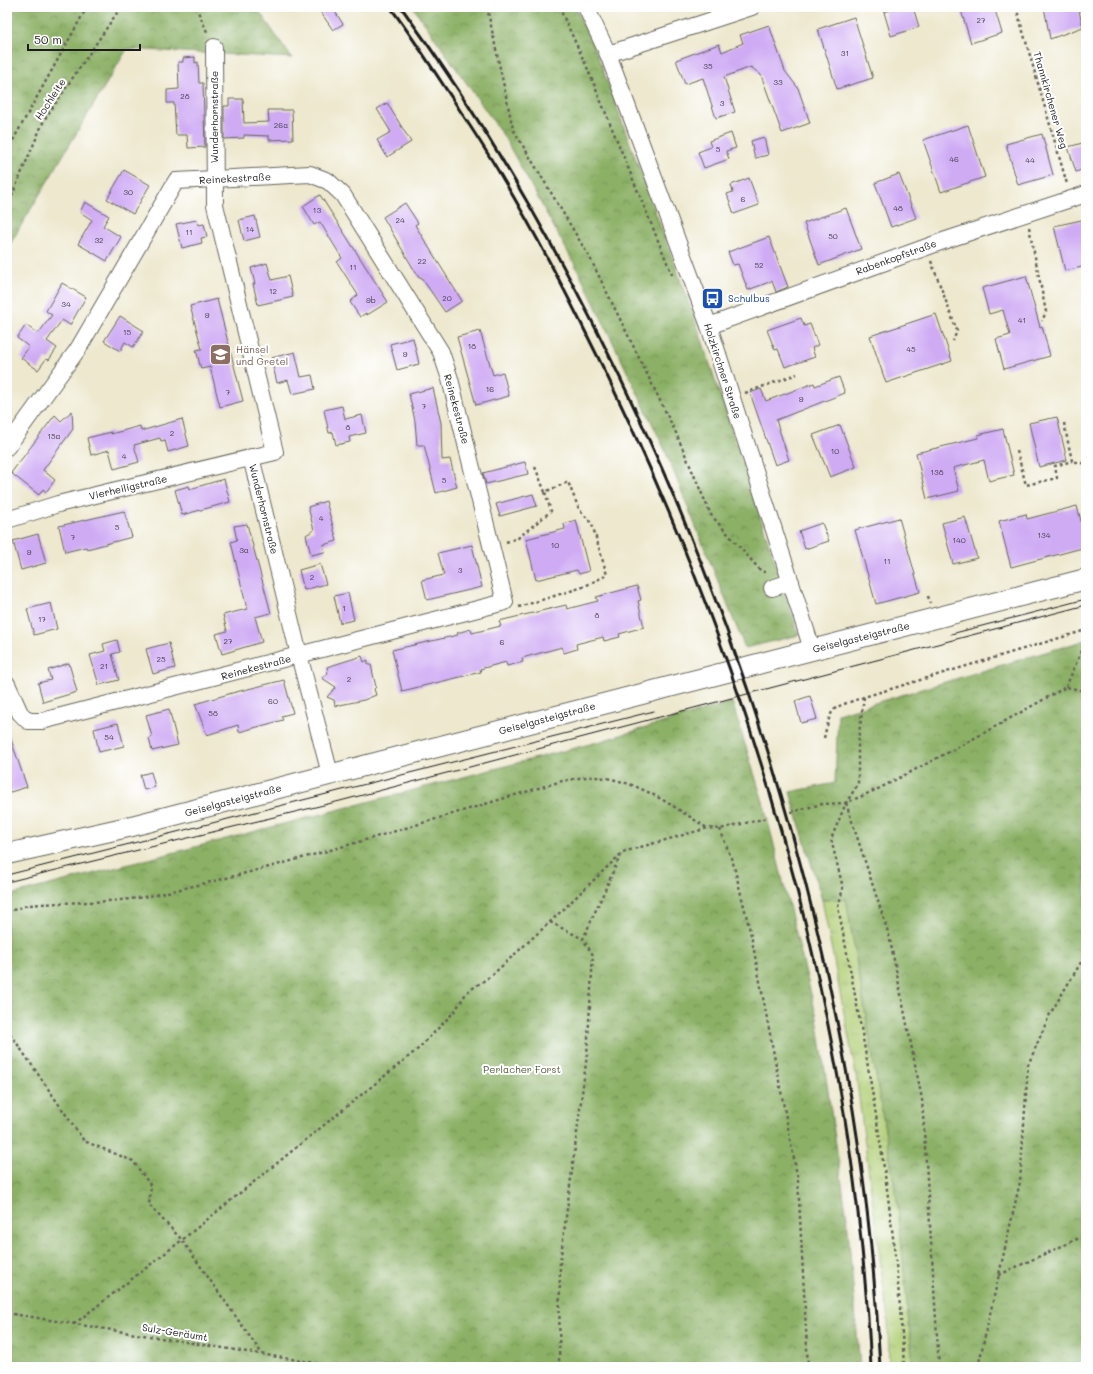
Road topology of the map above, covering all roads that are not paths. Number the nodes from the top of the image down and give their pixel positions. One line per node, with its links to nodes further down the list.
1 (586, 7): 4 (street, Holzkirchner Straße)
2 (752, 7): 4 (street)
3 (214, 47): 5 (street, Wunderhornstraße)
4 (608, 54): 7 (street, Holzkirchner Straße)
5 (214, 179): 8 (street, Reinekestraße); 9 (street, Wunderhornstraße); 13 (street, Reinekestraße)
6 (1079, 196): 7 (street, Rabenkopfstraße)
7 (709, 326): 12 (street, Holzkirchner Straße)
8 (7, 447)
9 (251, 457): 10 (street, Vierheiligstraße); 13 (street, Wunderhornstraße)
10 (7, 520)
11 (1086, 579): 12 (main road, Geiselgasteigstraße)
12 (812, 650): 15 (main road, Geiselgasteigstraße)
13 (299, 655): 14 (street, Reinekestraße); 15 (street, Wunderhornstraße)
14 (7, 684)
15 (330, 774): 16 (main road, Geiselgasteigstraße)
16 (7, 854)

